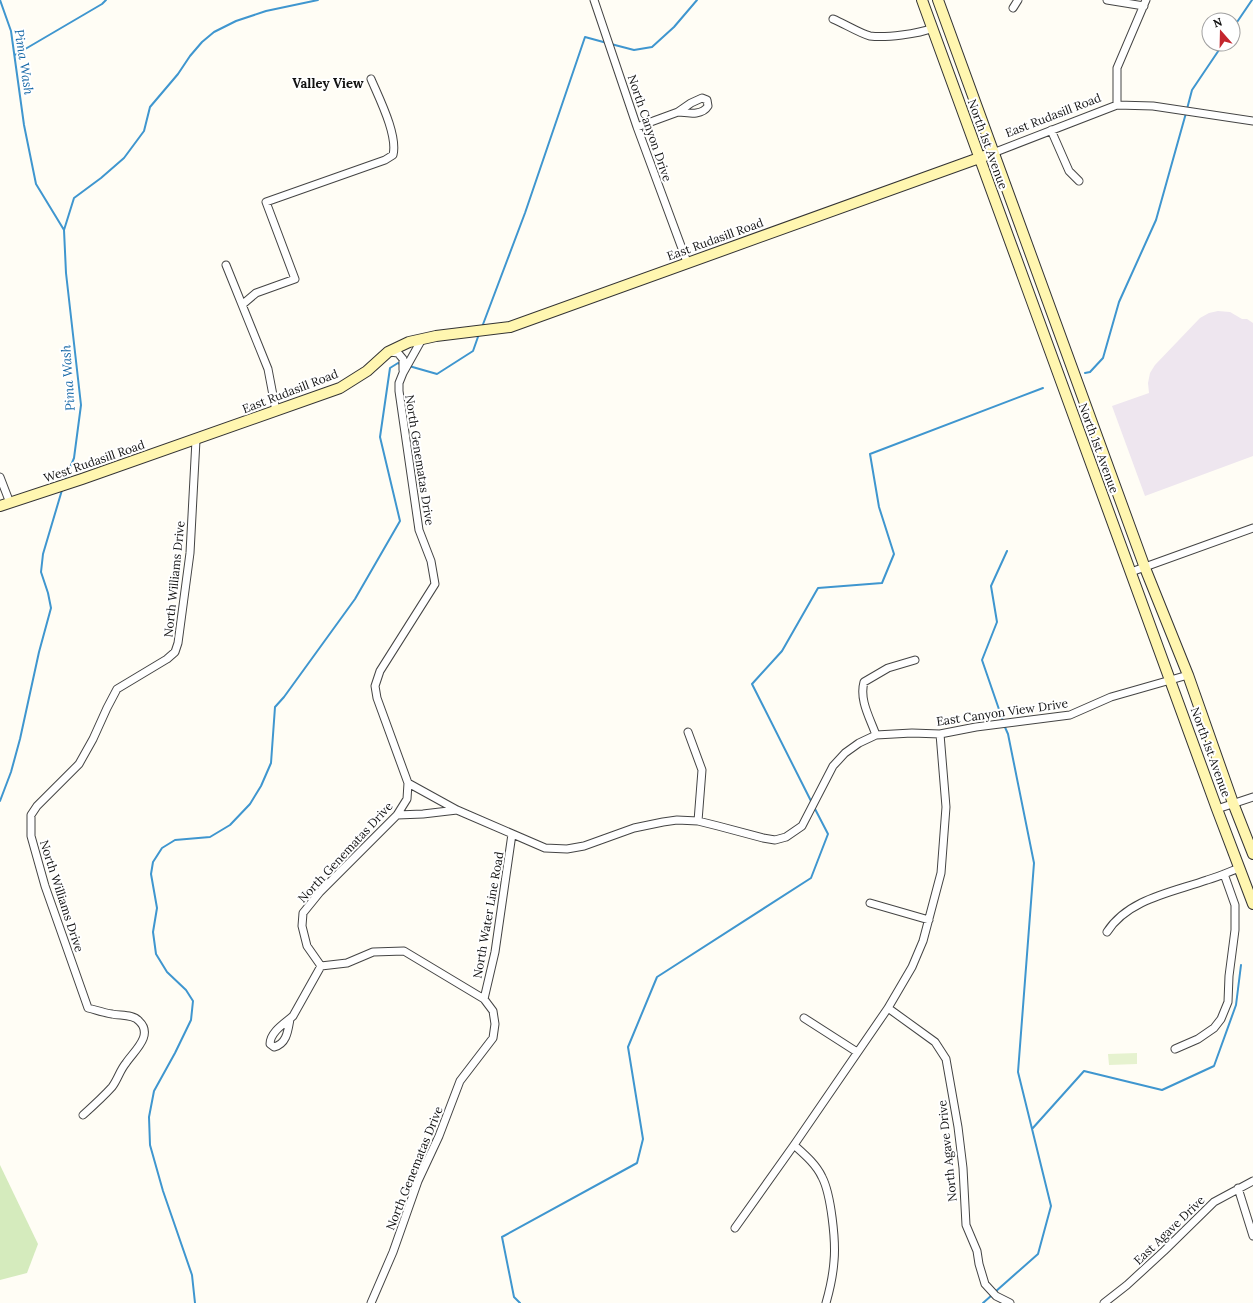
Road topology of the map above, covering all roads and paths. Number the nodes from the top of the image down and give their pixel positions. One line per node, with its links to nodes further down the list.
1 (594, 0): 14 (street, North Canyon Drive)
2 (922, 0): 9 (main road, North 1st Avenue)
3 (938, 0): 16 (main road, North 1st Avenue)
4 (1018, 0): 7 (street)
5 (1107, 0): 6 (street)
6 (1145, 3): 11 (street)
7 (1013, 8)
8 (833, 19): 9 (street)
9 (933, 28): 17 (main road, North 1st Avenue)
10 (371, 79): 21 (street)
11 (1117, 104): 13 (street, East Rudasill Road); 15 (street, East Rudasill Road)
12 (678, 112): 14 (street)
13 (1253, 121)
14 (637, 127): 19 (street, North Canyon Drive)
15 (1050, 130): 16 (street, East Rudasill Road); 18 (street)
16 (993, 153): 17 (main road, East Rudasill Road); 30 (main road, North 1st Avenue)
17 (979, 157): 19 (main road, East Rudasill Road); 31 (main road, North 1st Avenue)
18 (1079, 181)
19 (687, 262): 22 (main road, East Rudasill Road)
20 (226, 265): 21 (street)
21 (243, 304): 25 (street)
22 (422, 339): 23 (main road, East Rudasill Road); 24 (street, North Genematas Drive)
23 (389, 352): 24 (street); 25 (main road, East Rudasill Road)
24 (402, 375): 38 (street, North Genematas Drive)
25 (276, 411): 26 (main road, East Rudasill Road)
26 (196, 440): 28 (main road, West Rudasill Road); 60 (street, North Williams Drive)
27 (0, 477): 28 (street)
28 (5, 505)
29 (1253, 528): 30 (street)
30 (1145, 568): 31 (street); 33 (main road, North 1st Avenue)
31 (1130, 572): 34 (main road, North 1st Avenue)
32 (915, 660): 37 (street)
33 (1188, 675): 34 (street, East Canyon View Drive); 40 (main road, North 1st Avenue)
34 (1170, 681): 36 (street, East Canyon View Drive); 41 (main road, North 1st Avenue)
35 (688, 732): 44 (street)
36 (940, 734): 37 (street, East Canyon View Drive); 51 (street)
37 (876, 735): 44 (street, East Canyon View Drive)
38 (408, 783): 42 (street, East Canyon View Drive); 43 (street, North Genematas Drive)
39 (1253, 797): 40 (street)
40 (1233, 803): 41 (street); 46 (main road, North 1st Avenue)
41 (1217, 809): 47 (main road, North 1st Avenue)
42 (457, 810): 43 (street); 45 (street, East Canyon View Drive)
43 (396, 815): 53 (street, North Genematas Drive)
44 (698, 821): 45 (street, East Canyon View Drive)
45 (512, 834): 54 (street, North Water Line Road)
46 (1253, 854)
47 (1239, 868): 48 (street); 50 (main road, North 1st Avenue)
48 (1224, 874): 52 (street); 58 (street)
49 (870, 903): 51 (street)
50 (1253, 904)
51 (929, 920): 55 (street)
52 (1107, 932)
53 (321, 966): 54 (street, North Genematas Drive); 57 (street)
54 (484, 999): 66 (street, North Genematas Drive)
55 (888, 1008): 59 (street); 68 (street, North Agave Drive)
56 (804, 1018): 59 (street)
57 (290, 1019)
58 (1175, 1049)
59 (857, 1052): 61 (street)
60 (83, 1115)
61 (794, 1145): 64 (street); 67 (street)
62 (1253, 1181): 63 (street, East Agave Drive)
63 (1238, 1188): 65 (street); 69 (street, East Agave Drive)
64 (735, 1228)
65 (1253, 1236)
66 (371, 1303)
67 (826, 1303)
68 (1010, 1303)
69 (1104, 1303)

